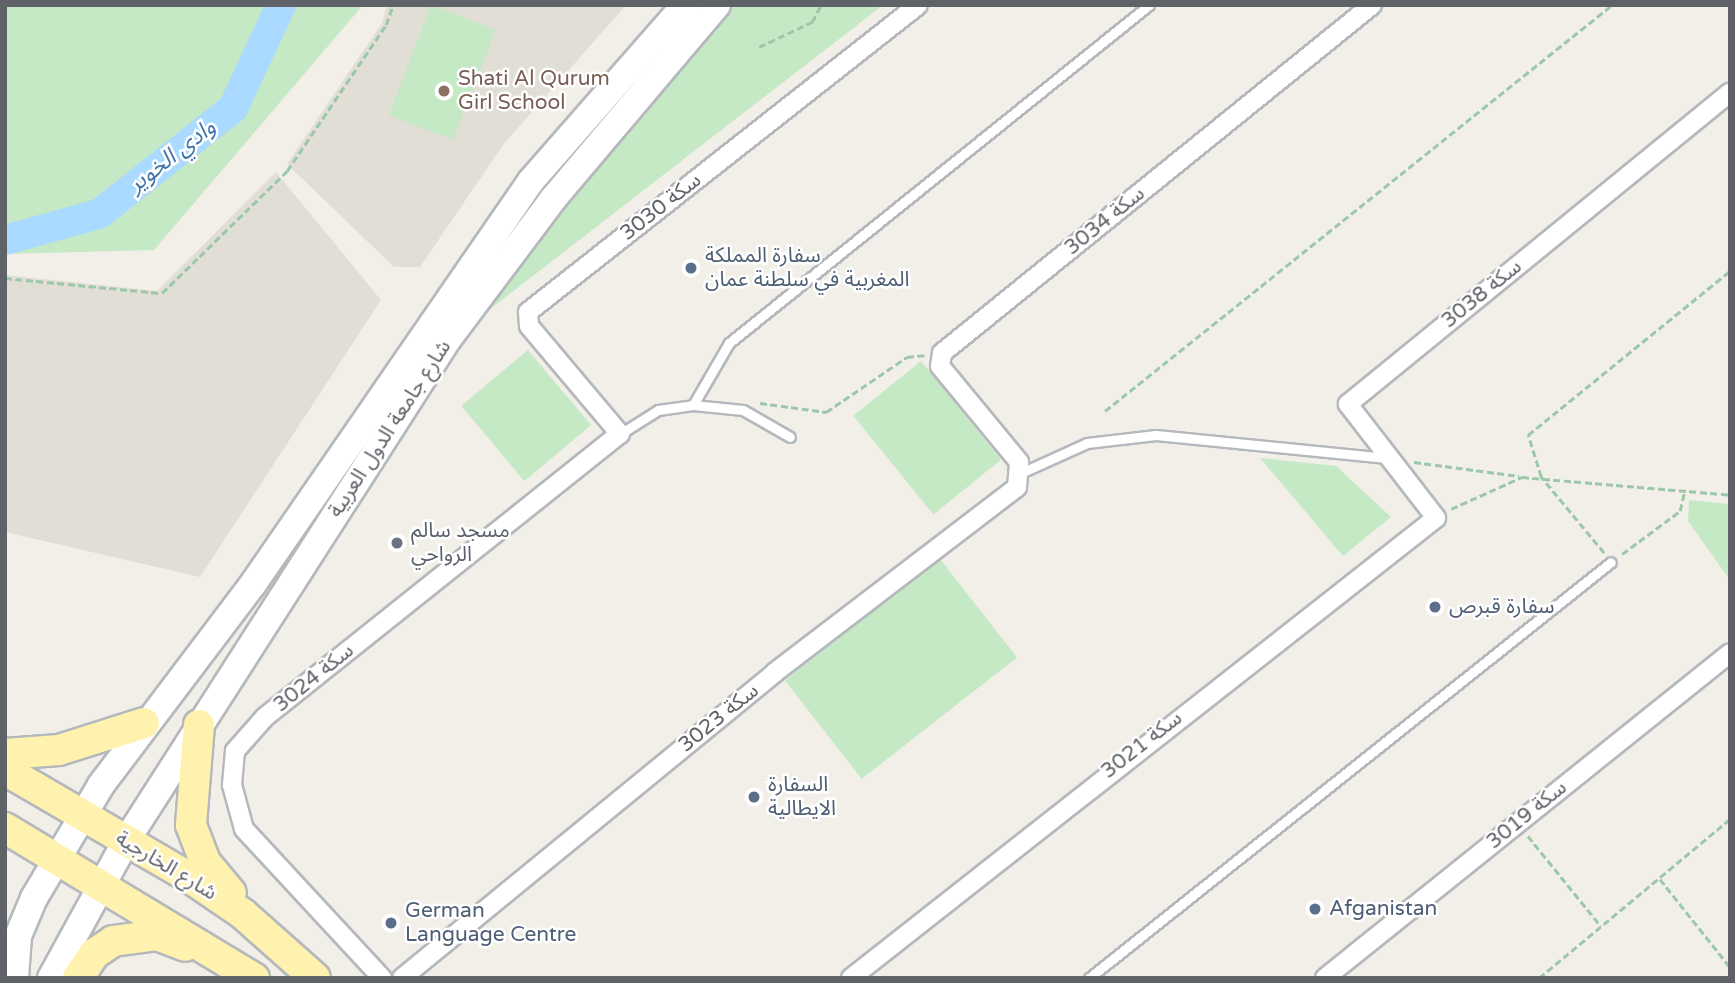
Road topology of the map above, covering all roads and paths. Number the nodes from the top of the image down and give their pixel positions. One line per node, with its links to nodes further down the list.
1 (393, 5): 12 (path)
2 (685, 5): 28 (main road, شارع جامعة الدول العربية)
3 (717, 5): 29 (main road, شارع جامعة الدول العربية)
4 (821, 5): 9 (path)
5 (918, 5): 17 (street, سكة 3030)
6 (1149, 5): 15 (lane)
7 (1372, 5): 13 (street, سكة 3034)
8 (1612, 5): 16 (path)
9 (759, 47)
10 (1730, 93): 19 (street, سكة 3038)
11 (1730, 271): 22 (path)
12 (5, 278)
13 (942, 353): 14 (path); 20 (street)
14 (748, 402)
15 (693, 405): 17 (lane); 18 (lane)
16 (1105, 411)
17 (620, 434): 48 (street, سكة 3024)
18 (790, 437)
19 (1387, 458): 20 (lane); 21 (path); 25 (street, سكة 3038)
20 (1019, 465): 49 (street, سكة 3023)
21 (1522, 477): 22 (path); 25 (path)
22 (1541, 477): 23 (path); 26 (path)
23 (1685, 490): 24 (path); 26 (path)
24 (1730, 495)
25 (1436, 517): 50 (street, سكة 3021)
26 (1611, 562): 51 (lane)
27 (1730, 653): 34 (street, سكة 3019)
28 (145, 723): 30 (main road); 32 (main road, شارع جامعة الدول العربية)
29 (199, 725): 36 (main road, شارع جامعة الدول العربية); 40 (main road)
30 (5, 754)
31 (5, 770): 32 (main road, شارع الخارجية)
32 (81, 815): 36 (main road, شارع الخارجية); 37 (main road, شارع جامعة الدول العربية)
33 (1730, 819): 38 (path)
34 (1518, 823): 41 (path); 52 (street, سكة 3019)
35 (5, 828): 37 (main road)
36 (126, 841): 39 (main road, شارع جامعة الدول العربية); 40 (main road, شارع الخارجية)
37 (56, 854): 39 (main road); 44 (main road, شارع جامعة الدول العربية)
38 (1660, 877): 41 (path); 42 (path)
39 (101, 881): 43 (main road); 45 (main road, شارع جامعة الدول العربية)
40 (243, 914): 47 (main road, شارع الخارجية)
41 (1601, 926): 53 (path)
42 (1730, 967)
43 (249, 974): 46 (main road)
44 (15, 978)
45 (51, 978)
46 (78, 978)
47 (315, 978)
48 (382, 978)
49 (402, 978)
50 (851, 978)
51 (1089, 978)
52 (1325, 978)
53 (1539, 978)

